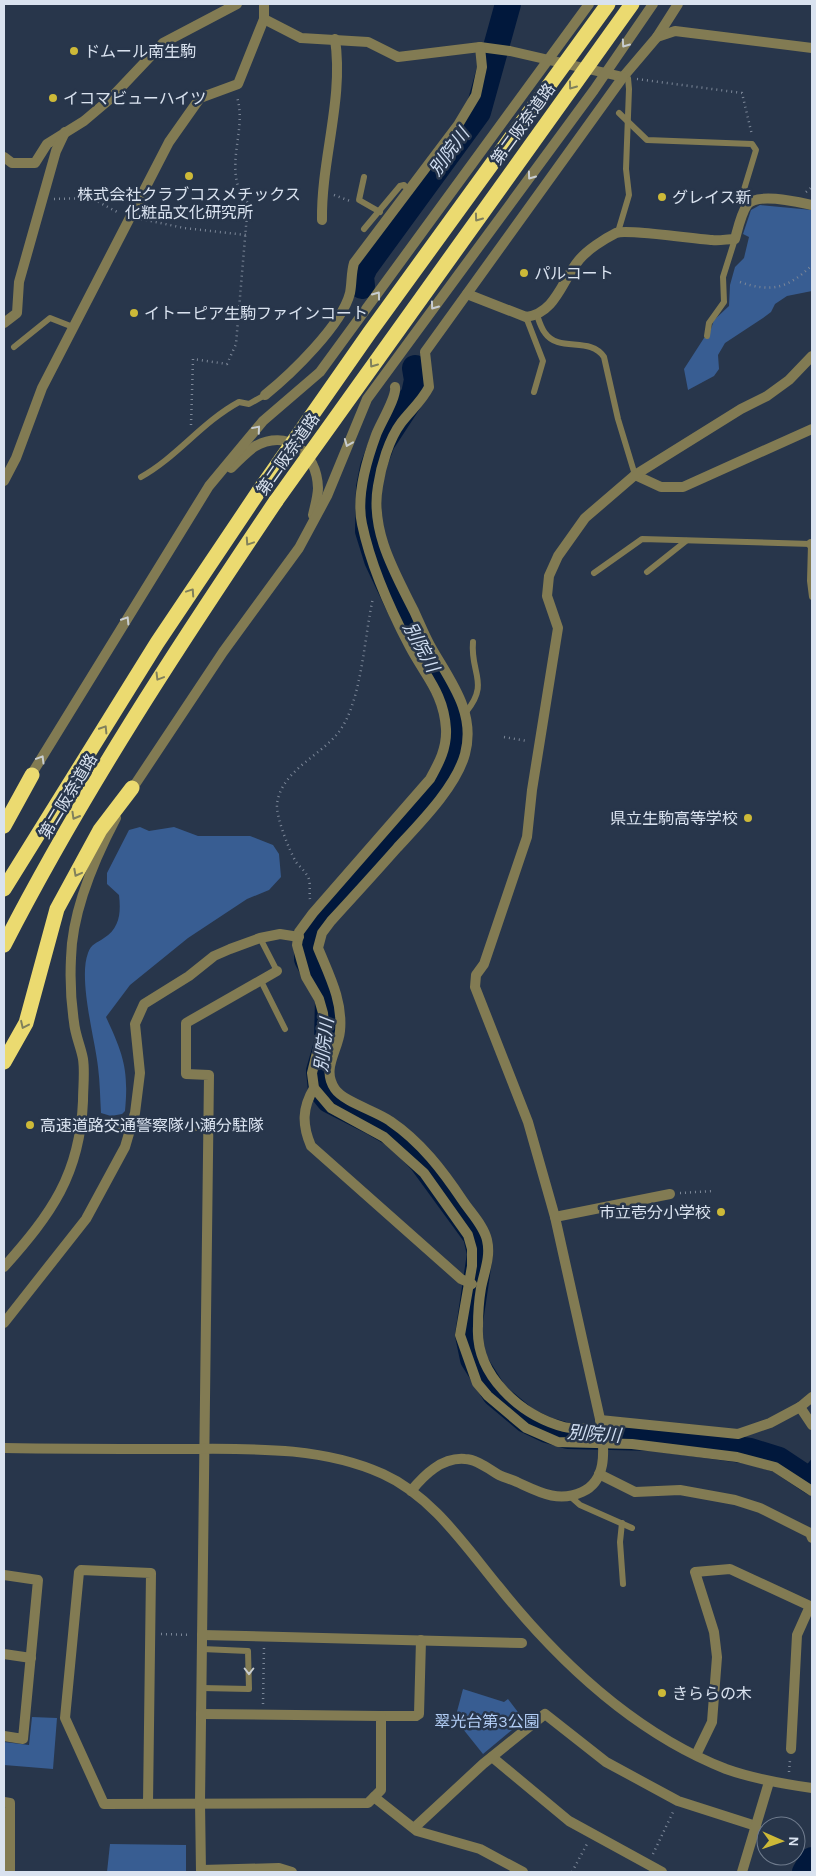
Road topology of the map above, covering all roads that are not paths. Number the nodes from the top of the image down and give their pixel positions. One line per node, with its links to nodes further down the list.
1 (237, 4): 18 (street)
2 (264, 4): 8 (street)
3 (589, 4): 13 (street)
4 (608, 4): 56 (highway, 第二阪奈道路, one-way to 4, bridge)
5 (632, 4): 59 (highway, 第二阪奈道路, one-way to 59, bridge)
6 (653, 4): 14 (street, one-way to 14)
7 (678, 4): 9 (street)
8 (264, 20): 10 (street); 32 (street)
9 (656, 37): 12 (street); 15 (street)
10 (335, 39): 11 (street); 25 (street)
11 (481, 48): 13 (street); 21 (street)
12 (812, 48)
13 (548, 60): 14 (street); 43 (street, one-way to 13)
14 (605, 73): 15 (street); 44 (street, one-way to 44)
15 (626, 77): 17 (lane); 29 (street)
16 (619, 113): 17 (lane)
17 (628, 121): 22 (lane); 27 (lane)
18 (66, 131): 19 (street); 31 (street)
19 (4, 157)
20 (364, 177): 24 (lane)
21 (409, 191): 24 (lane); 38 (street)
22 (748, 203): 23 (street); 28 (street)
23 (812, 205)
24 (380, 212): 26 (lane)
25 (322, 220)
26 (364, 229)
27 (618, 232): 28 (street); 30 (street)
28 (735, 239): 33 (lane)
29 (467, 294): 30 (street); 51 (street)
30 (532, 316): 37 (lane); 40 (lane)
31 (4, 324)
32 (73, 326): 34 (lane); 42 (street)
33 (707, 336)
34 (14, 347)
35 (812, 356): 40 (street)
36 (395, 387): 57 (street)
37 (534, 392)
38 (265, 395): 41 (lane)
39 (812, 429): 40 (street)
40 (635, 475): 68 (street)
41 (141, 476)
42 (4, 481)
43 (209, 486): 44 (street); 52 (street, one-way to 43)
44 (312, 524): 53 (street)
45 (686, 541): 46 (lane); 47 (lane); 48 (lane)
46 (811, 544): 49 (lane)
47 (647, 572)
48 (594, 573)
49 (812, 597)
50 (473, 642): 51 (lane)
51 (466, 712): 71 (street)
52 (32, 774): 54 (street); 55 (highway)
53 (132, 788): 63 (highway, one-way to 63); 65 (street)
54 (4, 813)
55 (4, 826)
56 (4, 889)
57 (299, 937): 58 (street); 64 (street)
58 (260, 938): 60 (lane); 72 (street)
59 (4, 945)
60 (277, 971): 61 (street)
61 (260, 979): 62 (lane); 66 (street)
62 (285, 1029)
63 (4, 1062)
64 (314, 1088): 70 (street); 70 (street)
65 (82, 1126): 66 (street, bridge); 69 (street)
66 (207, 1126): 79 (street)
67 (670, 1194): 68 (street)
68 (555, 1217): 75 (street)
69 (4, 1267)
70 (468, 1283): 71 (street); 77 (street)
71 (482, 1287): 75 (street)
72 (4, 1323)
73 (812, 1397): 74 (street)
74 (800, 1407): 75 (street); 76 (street)
75 (601, 1425): 77 (street)
76 (812, 1425)
77 (603, 1444): 80 (street); 82 (street)
78 (4, 1448): 79 (street)
79 (204, 1449): 81 (street); 90 (street)
80 (599, 1474): 83 (street); 86 (street)
81 (411, 1491): 83 (street); 101 (street)
82 (812, 1491)
83 (570, 1497): 84 (lane)
84 (622, 1524): 85 (lane); 88 (lane)
85 (632, 1528)
86 (812, 1538)
87 (4, 1575): 95 (street)
88 (623, 1584)
89 (811, 1604): 100 (street); 101 (street)
90 (202, 1635): 91 (street); 93 (street)
91 (421, 1640): 92 (street); 98 (street)
92 (522, 1642)
93 (202, 1649): 96 (street); 96 (lane, one-way to 96)
94 (4, 1654): 95 (street)
95 (31, 1658): 99 (street)
96 (202, 1688): 97 (street)
97 (201, 1714): 98 (street); 107 (street)
98 (381, 1716): 105 (street)
99 (4, 1736)
100 (790, 1749)
101 (696, 1755): 103 (street)
102 (492, 1757): 110 (street); 111 (street); 116 (street)
103 (769, 1782): 104 (street); 109 (street)
104 (812, 1788)
105 (374, 1797): 107 (street); 111 (street)
106 (4, 1802): 113 (street)
107 (200, 1802): 108 (street); 112 (street)
108 (148, 1803): 108 (street)
109 (759, 1816)
110 (756, 1826): 117 (street)
111 (414, 1828): 115 (street)
112 (201, 1871): 114 (street)
113 (10, 1872)
114 (292, 1872)
115 (523, 1872)
116 (662, 1872)
117 (742, 1872)

